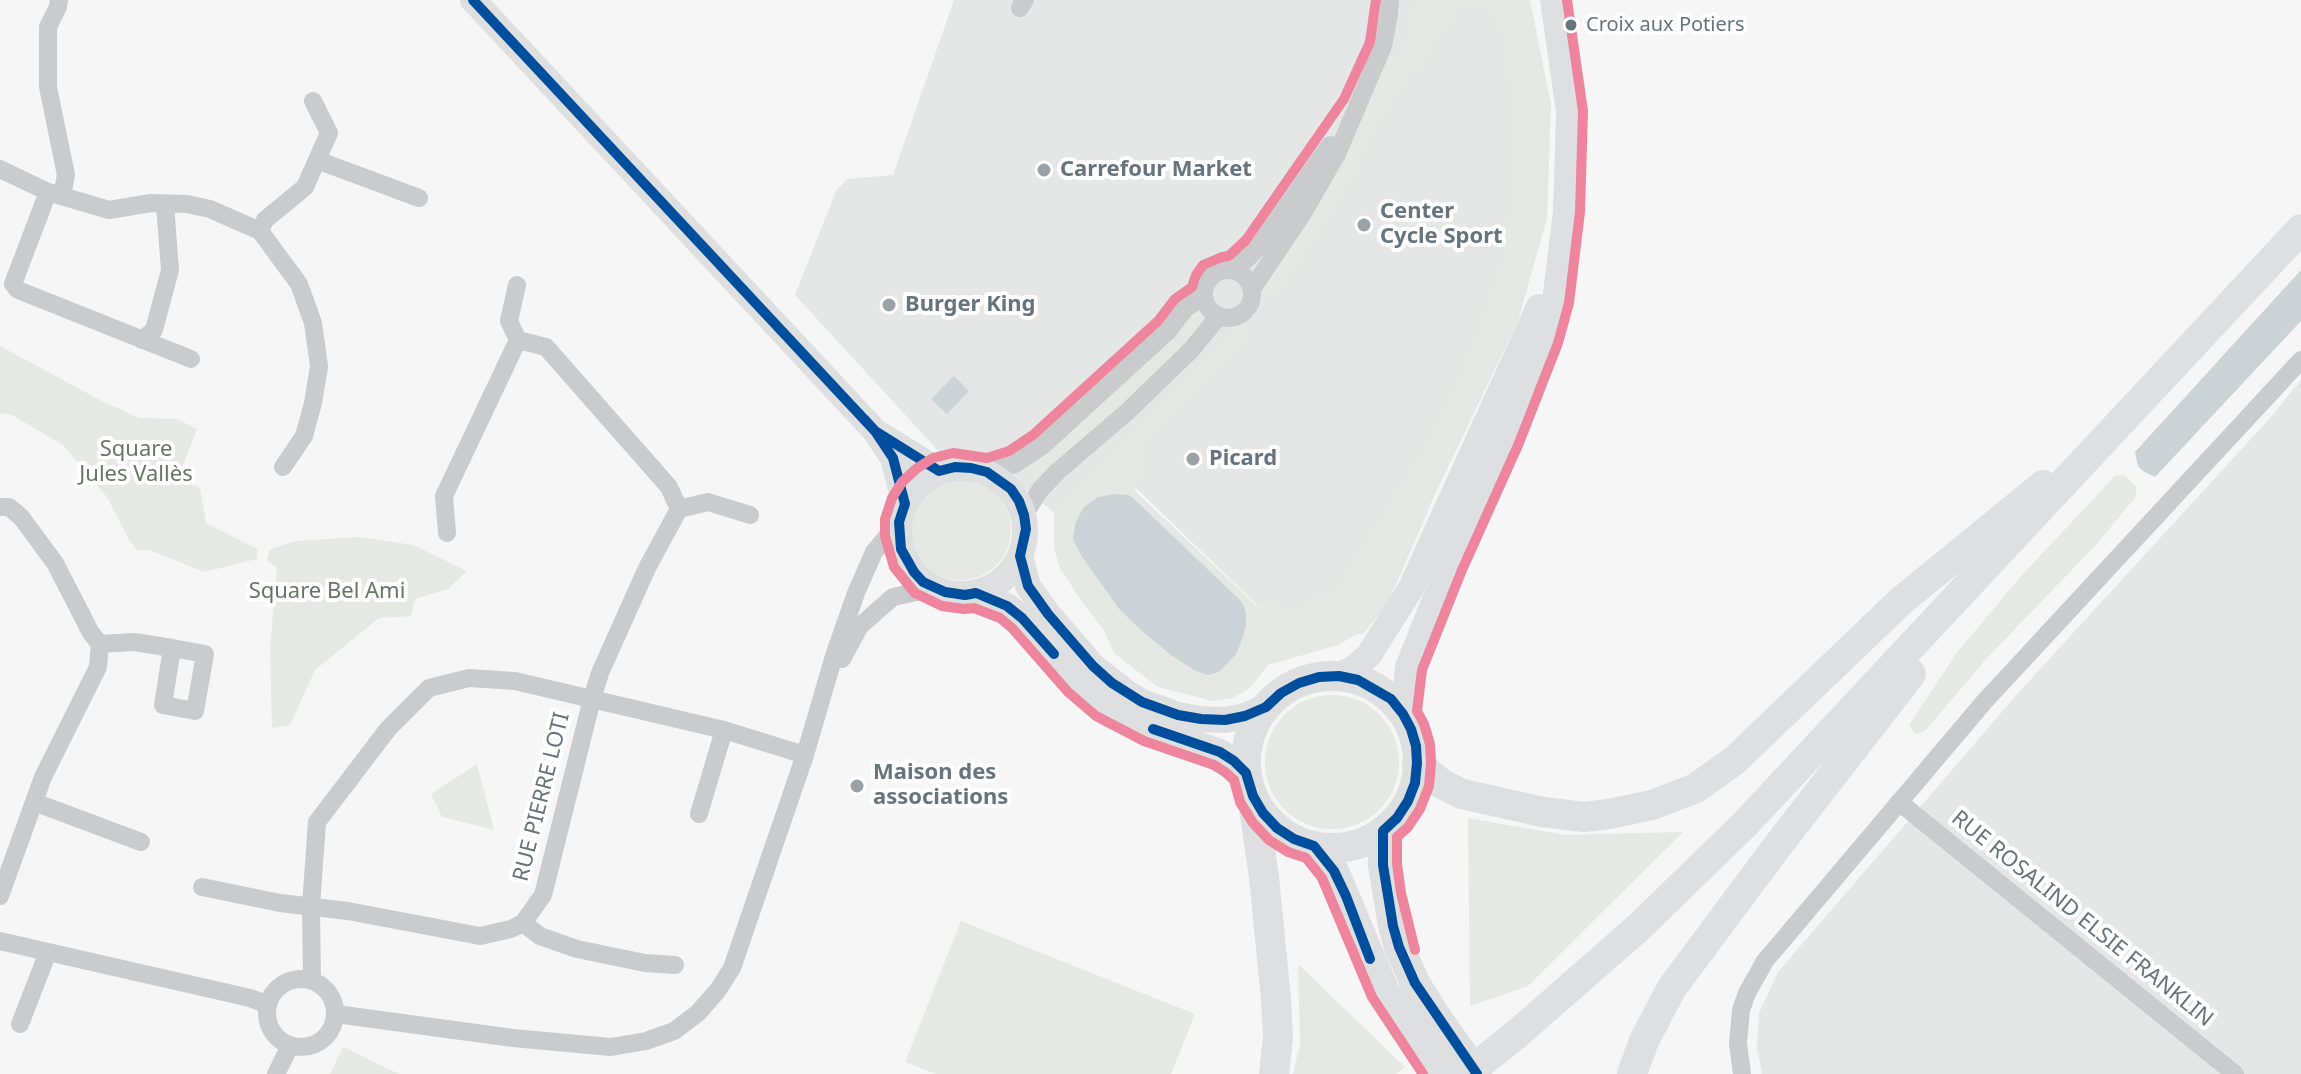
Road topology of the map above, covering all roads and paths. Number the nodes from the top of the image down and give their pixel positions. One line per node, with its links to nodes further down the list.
1 (59, 0): 9 (street)
2 (473, 0): 25 (main road)
3 (1390, 0): 6 (street)
4 (1553, 0): 14 (main road)
5 (313, 101): 7 (street)
6 (1356, 106): 15 (street); 17 (street)
7 (317, 160): 10 (street); 13 (street)
8 (0, 169): 9 (street)
9 (55, 194): 11 (street); 21 (street)
10 (419, 198)
11 (165, 205): 13 (street); 21 (street)
12 (2301, 229): 20 (main road)
13 (260, 231): 26 (street)
14 (1558, 259): 40 (main road); 44 (main road)
15 (1234, 271): 17 (street); 18 (street)
16 (517, 285): 22 (street)
17 (1252, 289): 19 (street)
18 (1204, 295): 19 (street); 28 (street)
19 (1219, 316): 33 (street)
20 (2198, 339): 47 (main road); 70 (main road); 72 (main road)
21 (142, 340): 23 (street)
22 (518, 340): 30 (street); 34 (street)
23 (191, 359)
24 (2301, 360): 50 (street)
25 (875, 431): 27 (main road); 31 (main road)
26 (283, 467)
27 (939, 471): 28 (main road); 31 (main road)
28 (987, 472): 33 (main road)
29 (0, 507): 38 (street)
30 (679, 509): 32 (street); 41 (street)
31 (902, 513): 36 (main road); 43 (street)
32 (750, 515)
33 (1024, 515): 35 (main road)
34 (447, 533)
35 (1020, 556): 37 (main road); 42 (main road)
36 (935, 588): 37 (main road); 43 (street)
37 (976, 593): 48 (main road)
38 (100, 644): 39 (street); 49 (street)
39 (172, 648)
40 (1339, 676): 42 (main road); 44 (main road)
41 (592, 699): 45 (street, RUE PIERRE LOTI); 57 (street); 58 (street, RUE PIERRE LOTI)
42 (1266, 707): 48 (main road)
43 (820, 709): 46 (street)
44 (1403, 714): 47 (main road)
45 (724, 730): 46 (street, RUE PIERRE LOTI); 51 (street)
46 (805, 755): 64 (street)
47 (1417, 763): 52 (main road)
48 (1250, 784): 54 (main road); 68 (main road)
49 (34, 802): 53 (street); 56 (street)
50 (1899, 802): 73 (street); 74 (street, RUE ROSALIND ELSIE FRANKLIN)
51 (699, 814)
52 (1383, 831): 54 (main road); 71 (main road)
53 (141, 842)
54 (1314, 846): 69 (main road)
55 (202, 887): 57 (street)
56 (0, 896)
57 (311, 906): 58 (street); 62 (street)
58 (523, 923): 61 (street)
59 (0, 941): 60 (street)
60 (48, 952): 63 (street); 65 (street)
61 (675, 965)
62 (312, 980): 63 (street); 64 (street)
63 (268, 1005): 66 (street)
64 (336, 1014): 66 (street)
65 (20, 1024)
66 (290, 1046): 67 (street)
67 (276, 1074)
68 (1274, 1074)
69 (1440, 1074)
70 (1467, 1074)
71 (1477, 1074)
72 (1632, 1074)
73 (1742, 1074)
74 (2235, 1074)

